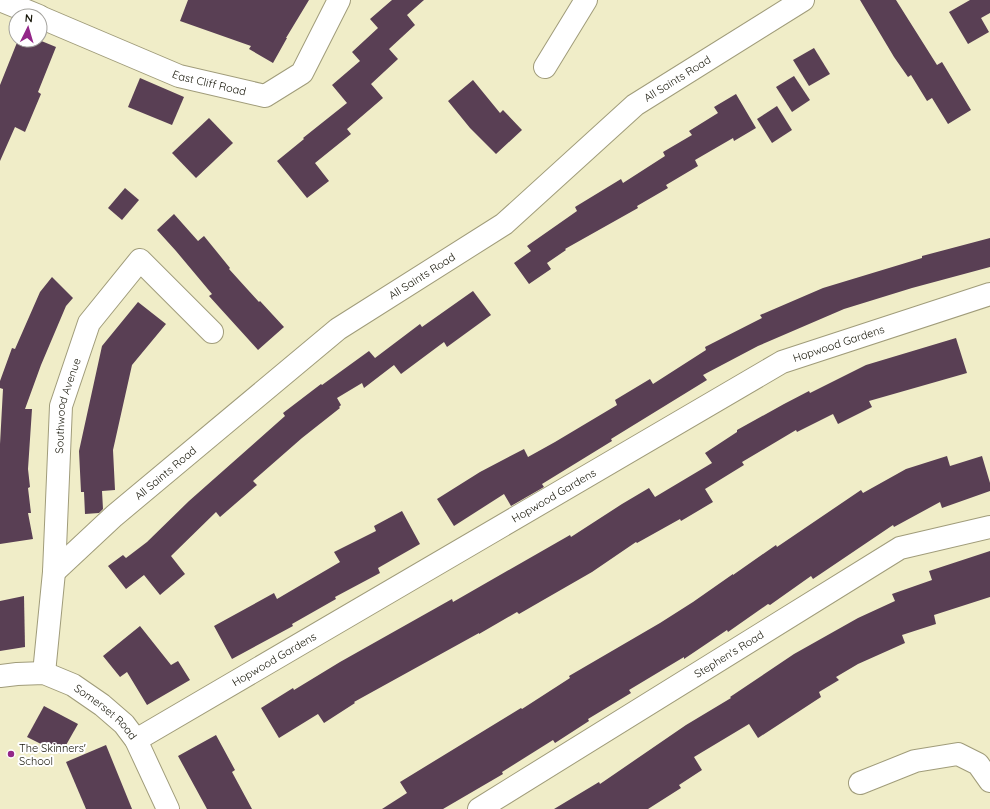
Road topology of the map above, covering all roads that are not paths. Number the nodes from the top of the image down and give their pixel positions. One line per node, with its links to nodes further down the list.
1 (338, 0): 6 (street, East Cliff Road)
2 (586, 0): 7 (street)
3 (802, 0): 11 (street, All Saints Road)
4 (2, 3): 5 (street, East Cliff Road)
5 (16, 8)
6 (48, 20)
7 (545, 67)
8 (990, 294): 14 (street, Hopwood Gardens)
9 (212, 332): 11 (street, Southwood Avenue)
10 (990, 527): 18 (street, Stephen's Road)
11 (54, 572): 12 (street, Southwood Avenue)
12 (44, 673): 13 (street, Somerset Road); 14 (street, Somerset Road)
13 (0, 676)
14 (136, 740): 17 (street, Somerset Road)
15 (990, 781): 16 (street)
16 (860, 783)
17 (168, 809)
18 (479, 809)

